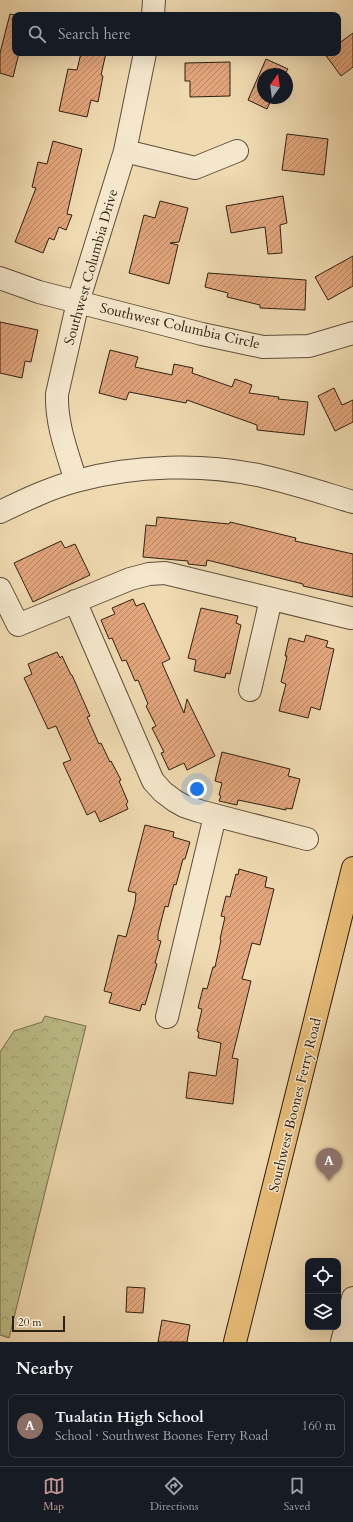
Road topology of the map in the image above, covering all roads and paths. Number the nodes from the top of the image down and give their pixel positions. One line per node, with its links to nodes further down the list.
1 (154, 0): 2 (street)
2 (153, 12)
3 (144, 56): 4 (street, Southwest Columbia Drive)
4 (125, 151): 5 (street); 7 (street, Southwest Columbia Drive)
5 (237, 151)
6 (0, 278): 7 (street, Southwest Columbia Circle)
7 (78, 302): 8 (street, Southwest Columbia Circle); 9 (street, Southwest Columbia Drive)
8 (353, 333)
9 (76, 481): 10 (street); 11 (street)
10 (353, 502)
11 (0, 512)
12 (0, 589): 14 (street)
13 (271, 599): 14 (street); 15 (street); 16 (street)
14 (75, 601): 17 (street)
15 (351, 618)
16 (250, 690)
17 (215, 816): 18 (street); 20 (street)
18 (307, 839)
19 (353, 868): 22 (main road, Southwest Boones Ferry Road)
20 (166, 1017)
21 (353, 1298): 23 (street)
22 (235, 1342)
23 (342, 1342)

